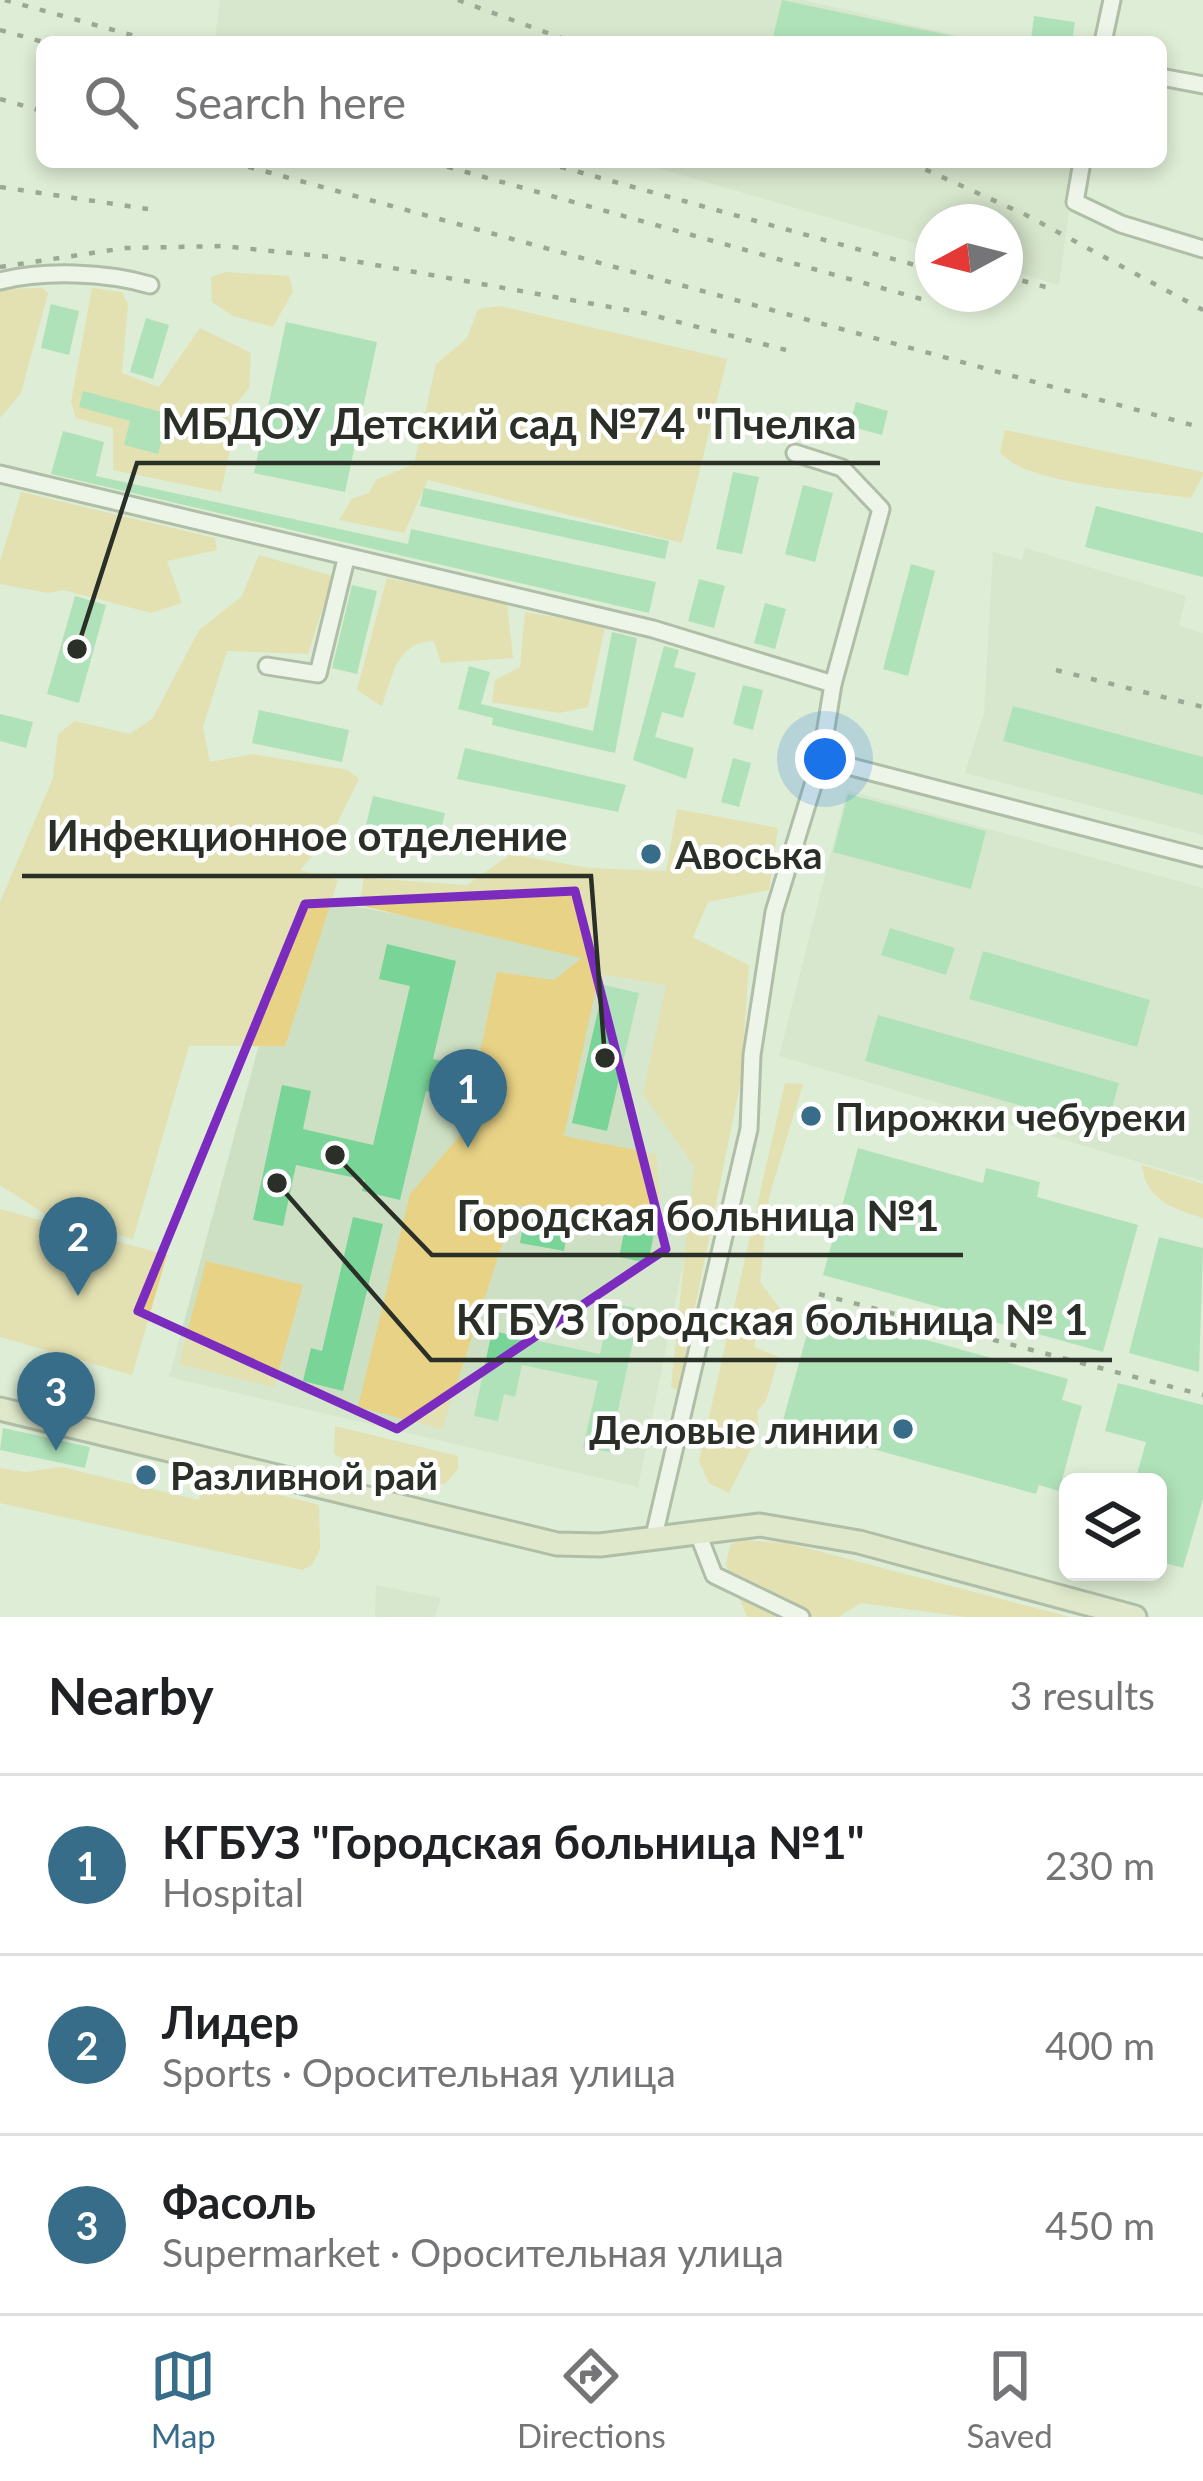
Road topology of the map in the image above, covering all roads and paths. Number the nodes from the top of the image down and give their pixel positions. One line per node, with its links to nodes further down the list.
1 (1112, 0): 2 (street)
2 (1104, 36)
3 (1167, 78): 4 (street)
4 (1203, 86)
5 (1081, 168): 6 (street)
6 (1203, 249)
7 (0, 280): 8 (street)
8 (150, 285)
9 (795, 453): 13 (street)
10 (0, 474): 11 (street)
11 (346, 559): 12 (street); 13 (street)
12 (267, 665)
13 (833, 684): 14 (street)
14 (821, 758): 15 (street); 18 (street)
15 (1203, 858)
16 (0, 1409): 18 (main road)
17 (697, 1532): 18 (main road); 19 (street); 20 (main road)
18 (654, 1536)
19 (801, 1617)
20 (1135, 1617)

